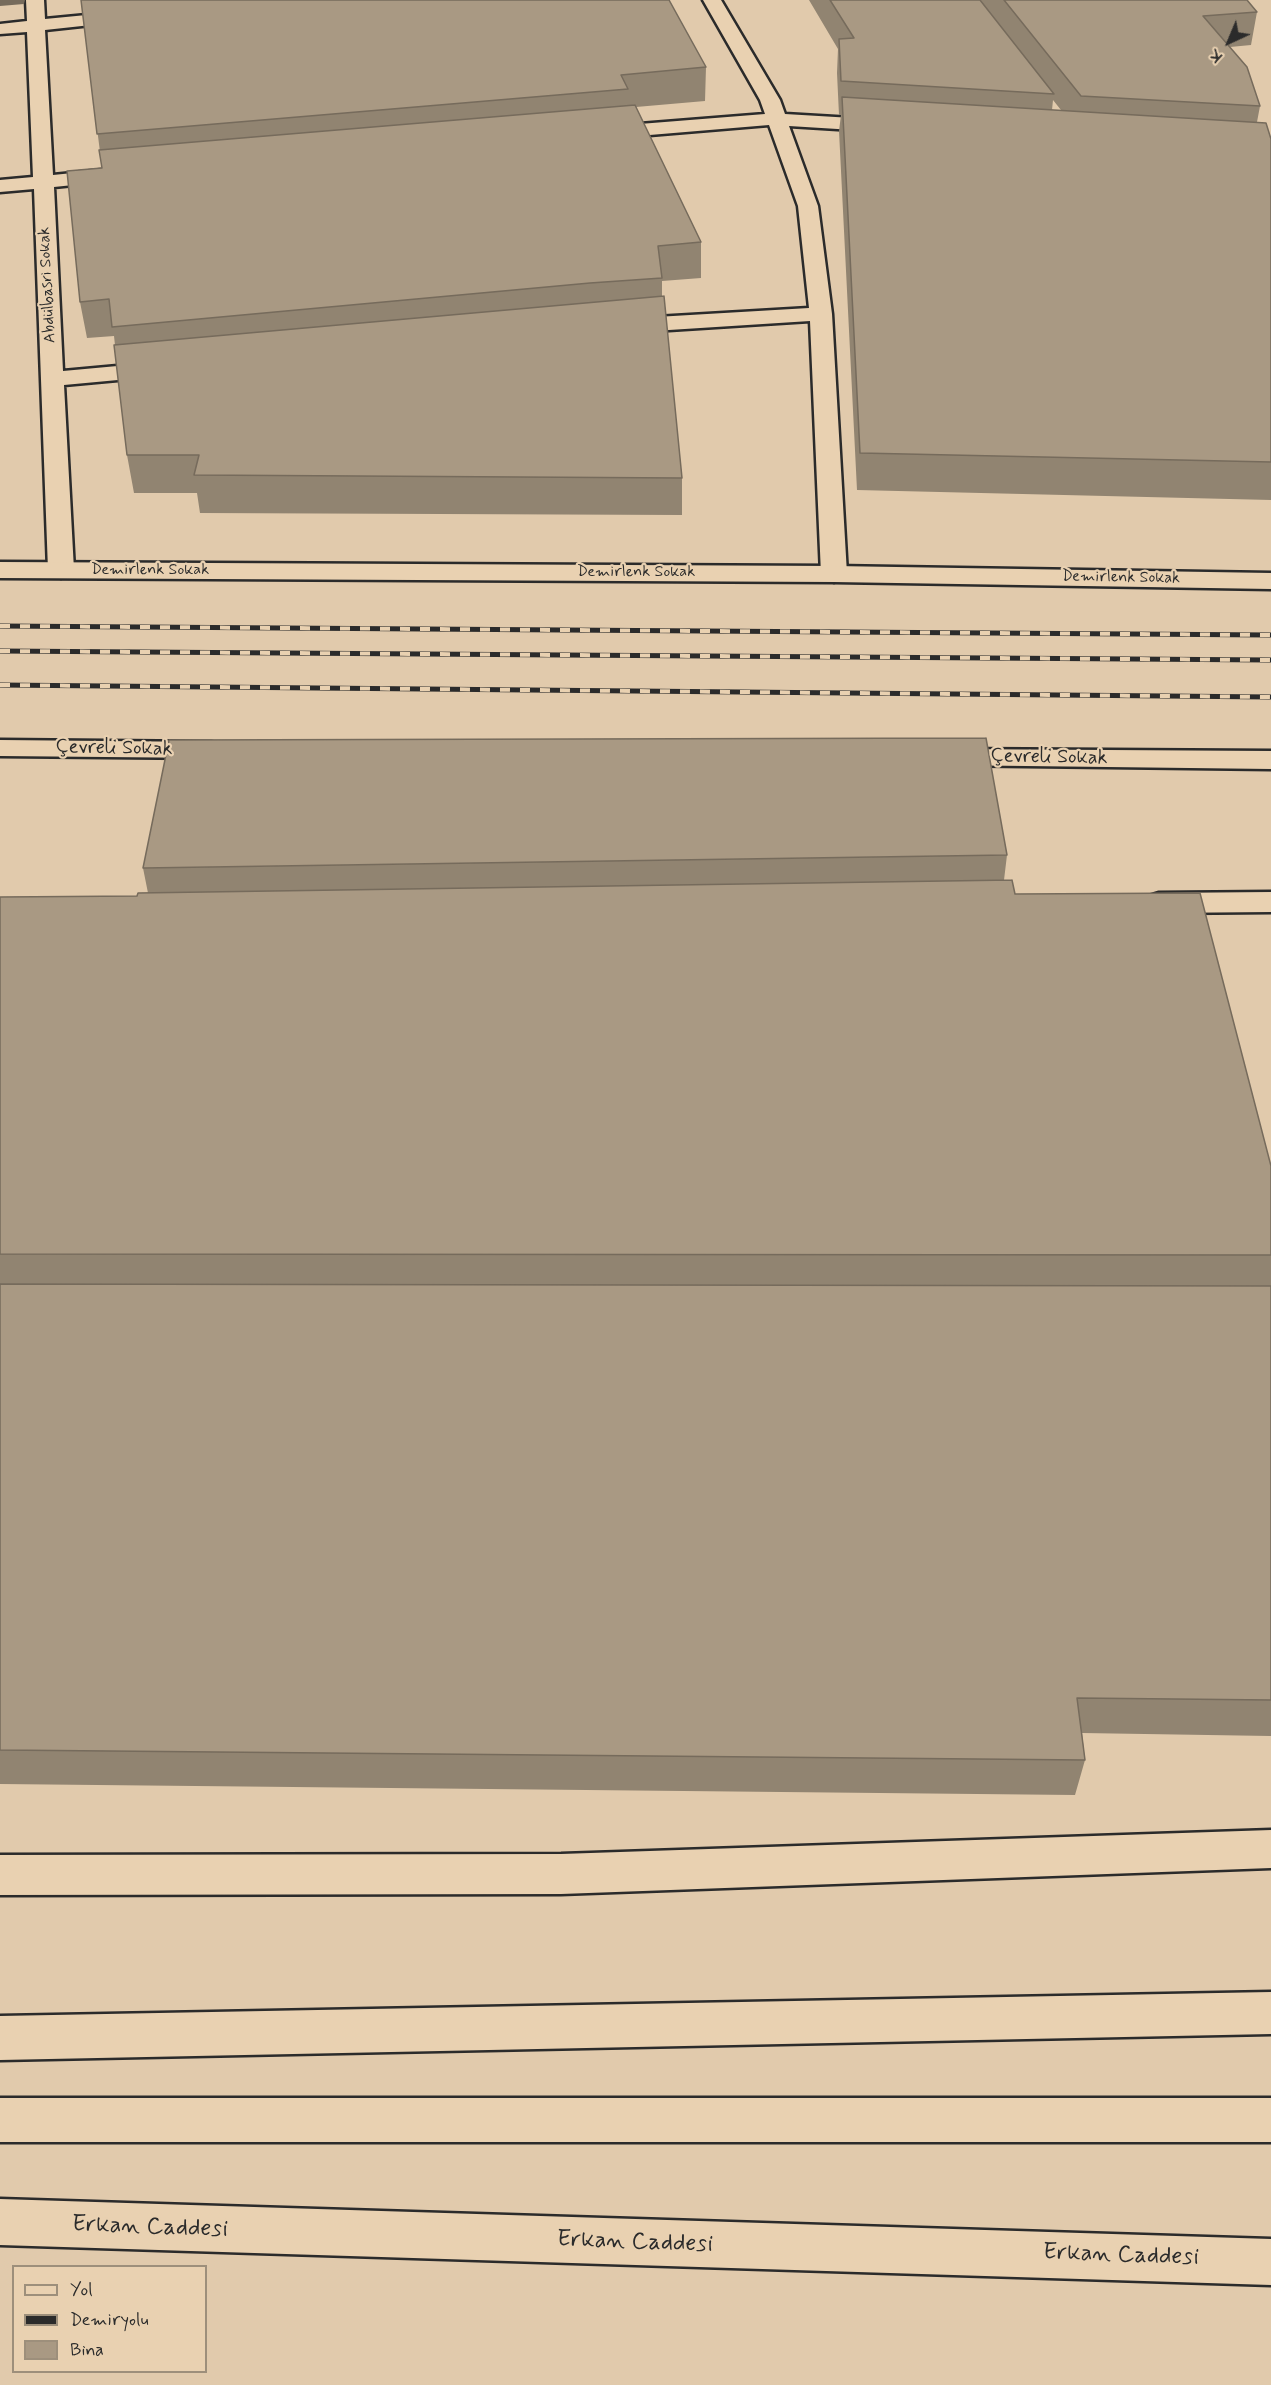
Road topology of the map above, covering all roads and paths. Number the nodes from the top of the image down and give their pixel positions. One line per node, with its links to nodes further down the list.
1 (35, 0): 4 (street, Abdülbasri Sokak)
2 (712, 0): 6 (street)
3 (151, 14): 4 (street)
4 (37, 25): 5 (street); 10 (street, Abdülbasri Sokak)
5 (0, 29)
6 (777, 118): 7 (street); 8 (street); 12 (street)
7 (906, 127)
8 (587, 135)
9 (126, 174): 10 (street)
10 (43, 181): 11 (street); 15 (street, Abdülbasri Sokak)
11 (0, 186)
12 (821, 314): 13 (street); 18 (street)
13 (603, 327)
14 (181, 367): 15 (street)
15 (52, 379): 17 (street, Abdülbasri Sokak)
16 (0, 570): 17 (street, Demirlenk Sokak)
17 (62, 570): 18 (street, Demirlenk Sokak)
18 (834, 574): 19 (street, Demirlenk Sokak)
19 (1271, 581)
20 (0, 748): 21 (street, Çevreli Sokak)
21 (240, 751)
22 (923, 757): 23 (street, Çevreli Sokak)
23 (1271, 760)
24 (1271, 902): 25 (street)
25 (1128, 904)
26 (1271, 1849): 27 (street)
27 (0, 1875)
28 (1271, 2013): 29 (street)
29 (0, 2038)
30 (1271, 2120): 31 (street)
31 (0, 2121)
32 (0, 2222): 33 (street, Erkan Caddesi)
33 (1271, 2262)

